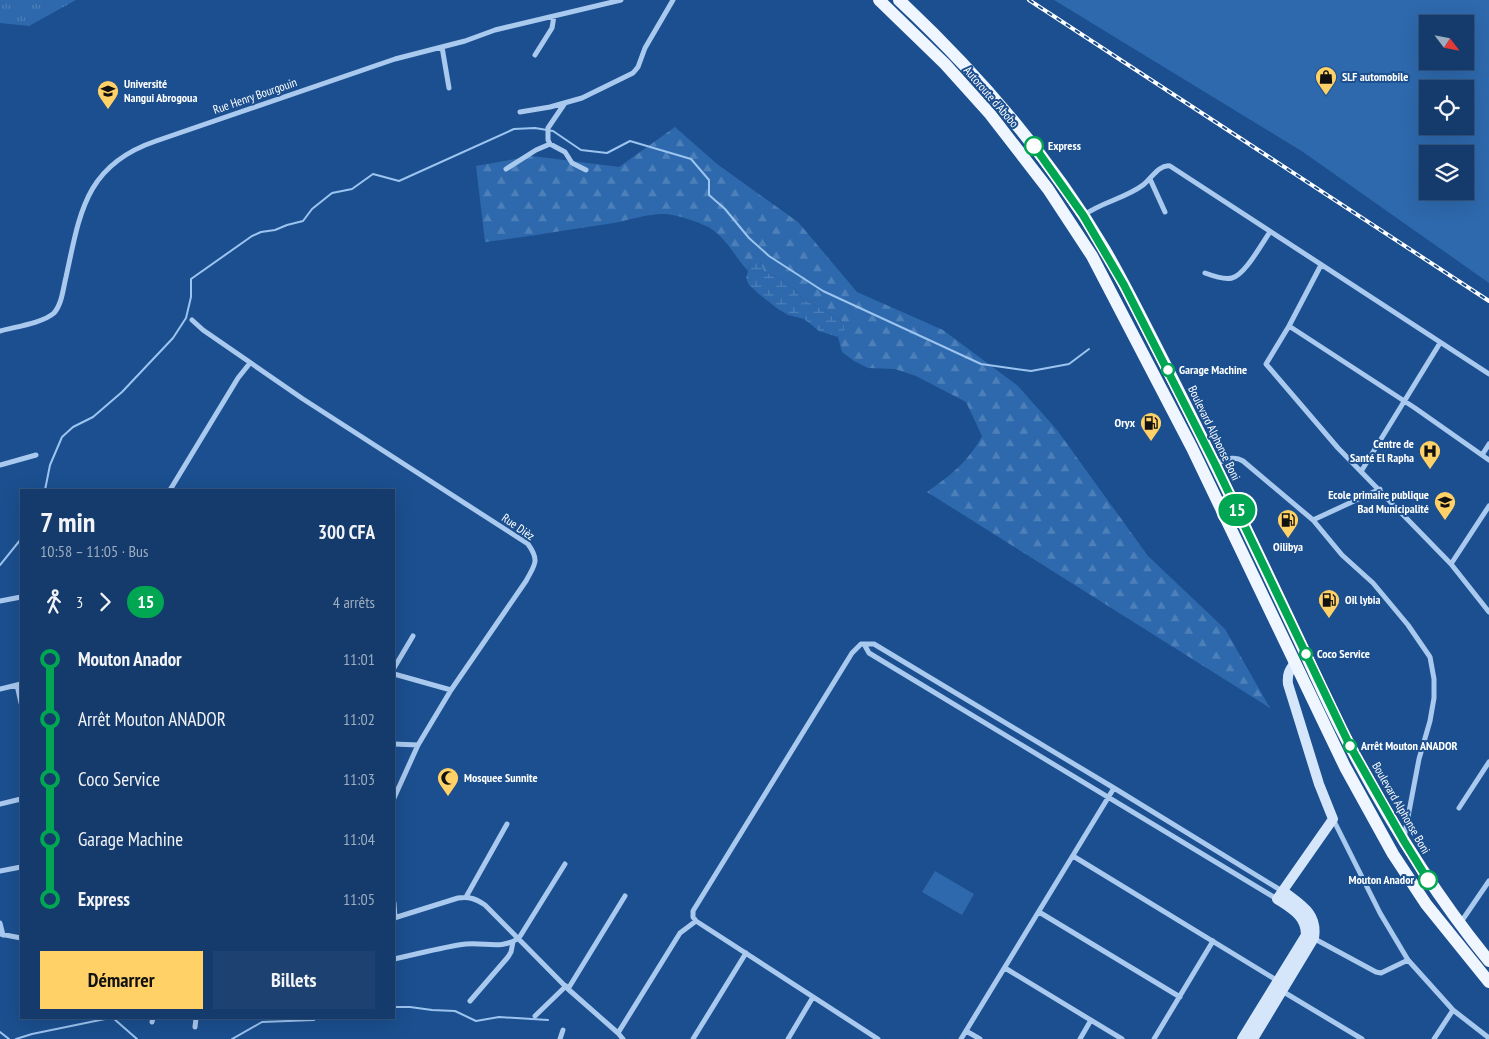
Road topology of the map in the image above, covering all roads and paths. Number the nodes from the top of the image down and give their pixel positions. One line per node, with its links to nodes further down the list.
1 (621, 0): 5 (street, Rue Henry Bourgouin)
2 (673, 0): 9 (street)
3 (879, 0): 44 (main road, Autoroute d'Abobo)
4 (899, 0): 16 (main road, Boulevard Alphonse Boni)
5 (554, 16): 6 (street, Rue Henry Bourgouin); 7 (street)
6 (442, 47): 8 (street); 22 (street, Rue Henry Bourgouin)
7 (535, 56)
8 (449, 88)
9 (566, 103): 10 (street); 11 (street)
10 (520, 112)
11 (549, 142): 12 (street); 13 (street)
12 (506, 169)
13 (586, 170)
14 (1150, 179): 15 (street); 16 (street); 17 (street)
15 (1165, 212)
16 (1083, 215): 31 (main road, Boulevard Alphonse Boni)
17 (1270, 232): 18 (street); 19 (street)
18 (1321, 265): 21 (street); 23 (street)
19 (1204, 274)
20 (192, 320): 24 (street)
21 (1289, 326): 26 (street); 33 (street)
22 (0, 331)
23 (1440, 343): 25 (street); 26 (street)
24 (250, 363): 34 (street); 49 (street, Rue Dièz)
25 (1489, 374)
26 (1405, 402): 29 (street); 33 (street)
27 (1489, 444): 29 (street)
28 (36, 455): 32 (street)
29 (1482, 455): 30 (street)
30 (1489, 460)
31 (1215, 464): 37 (street); 61 (main road, Boulevard Alphonse Boni)
32 (0, 465)
33 (1362, 470): 35 (street)
34 (171, 489)
35 (1380, 489): 37 (street); 38 (street)
36 (1489, 506): 38 (street)
37 (1313, 520): 61 (street)
38 (1451, 564): 41 (street)
39 (20, 597): 40 (street)
40 (0, 602)
41 (1489, 612)
42 (412, 636): 45 (street)
43 (864, 644): 53 (street); 55 (street); 72 (street)
44 (1295, 664): 59 (main road); 87 (main road, Autoroute d'Abobo)
45 (395, 666)
46 (395, 674): 49 (street)
47 (19, 684): 48 (street)
48 (0, 689)
49 (451, 690): 51 (street, Rue Dièz)
50 (395, 744): 51 (street)
51 (418, 745): 54 (street, Rue Dièz)
52 (1489, 762): 58 (street)
53 (1114, 788): 55 (street); 67 (street)
54 (395, 796)
55 (1108, 798): 62 (street); 67 (street)
56 (20, 799): 57 (street)
57 (0, 804)
58 (1459, 808)
59 (1333, 819): 67 (main road); 83 (street)
60 (507, 824): 69 (street)
61 (1404, 841): 74 (main road, Boulevard Alphonse Boni)
62 (1073, 856): 70 (street); 79 (street)
63 (565, 864): 78 (street)
64 (20, 867): 65 (street)
65 (0, 871)
66 (1489, 881): 74 (street)
67 (1280, 895): 76 (main road)
68 (625, 896): 88 (street)
69 (466, 897): 71 (street); 78 (street)
70 (1039, 912): 85 (street); 91 (street)
71 (395, 918)
72 (696, 921): 81 (street); 100 (street)
73 (0, 923): 75 (street)
74 (1459, 924): 84 (main road, Boulevard Alphonse Boni)
75 (2, 934): 77 (street)
76 (1310, 937): 83 (street); 86 (main road); 89 (main road)
77 (20, 938)
78 (519, 938): 80 (street); 88 (street)
79 (1213, 941): 86 (street); 91 (street)
80 (513, 942): 82 (street); 92 (street)
81 (746, 953): 90 (street); 104 (street)
82 (395, 959)
83 (1408, 960): 93 (street)
84 (1489, 962)
85 (1004, 968): 96 (street); 99 (street)
86 (1278, 981): 112 (main road)
87 (1489, 982)
88 (567, 987): 94 (street); 100 (street)
89 (1282, 991): 113 (main road); 114 (street)
90 (813, 997): 105 (street); 106 (street)
91 (1180, 997): 111 (street)
92 (470, 1001)
93 (1454, 1010): 101 (street); 115 (street)
94 (535, 1016)
95 (196, 1019): 97 (street)
96 (1091, 1020): 109 (street); 110 (street)
97 (195, 1027)
98 (563, 1030): 102 (street)
99 (966, 1030): 107 (street); 108 (street)
100 (618, 1033): 103 (street)
101 (1489, 1038)
102 (560, 1039)
103 (623, 1039)
104 (693, 1039)
105 (788, 1039)
106 (878, 1039)
107 (961, 1039)
108 (980, 1039)
109 (1080, 1039)
110 (1122, 1039)
111 (1154, 1039)
112 (1242, 1039)
113 (1253, 1039)
114 (1362, 1039)
115 (1434, 1039)

